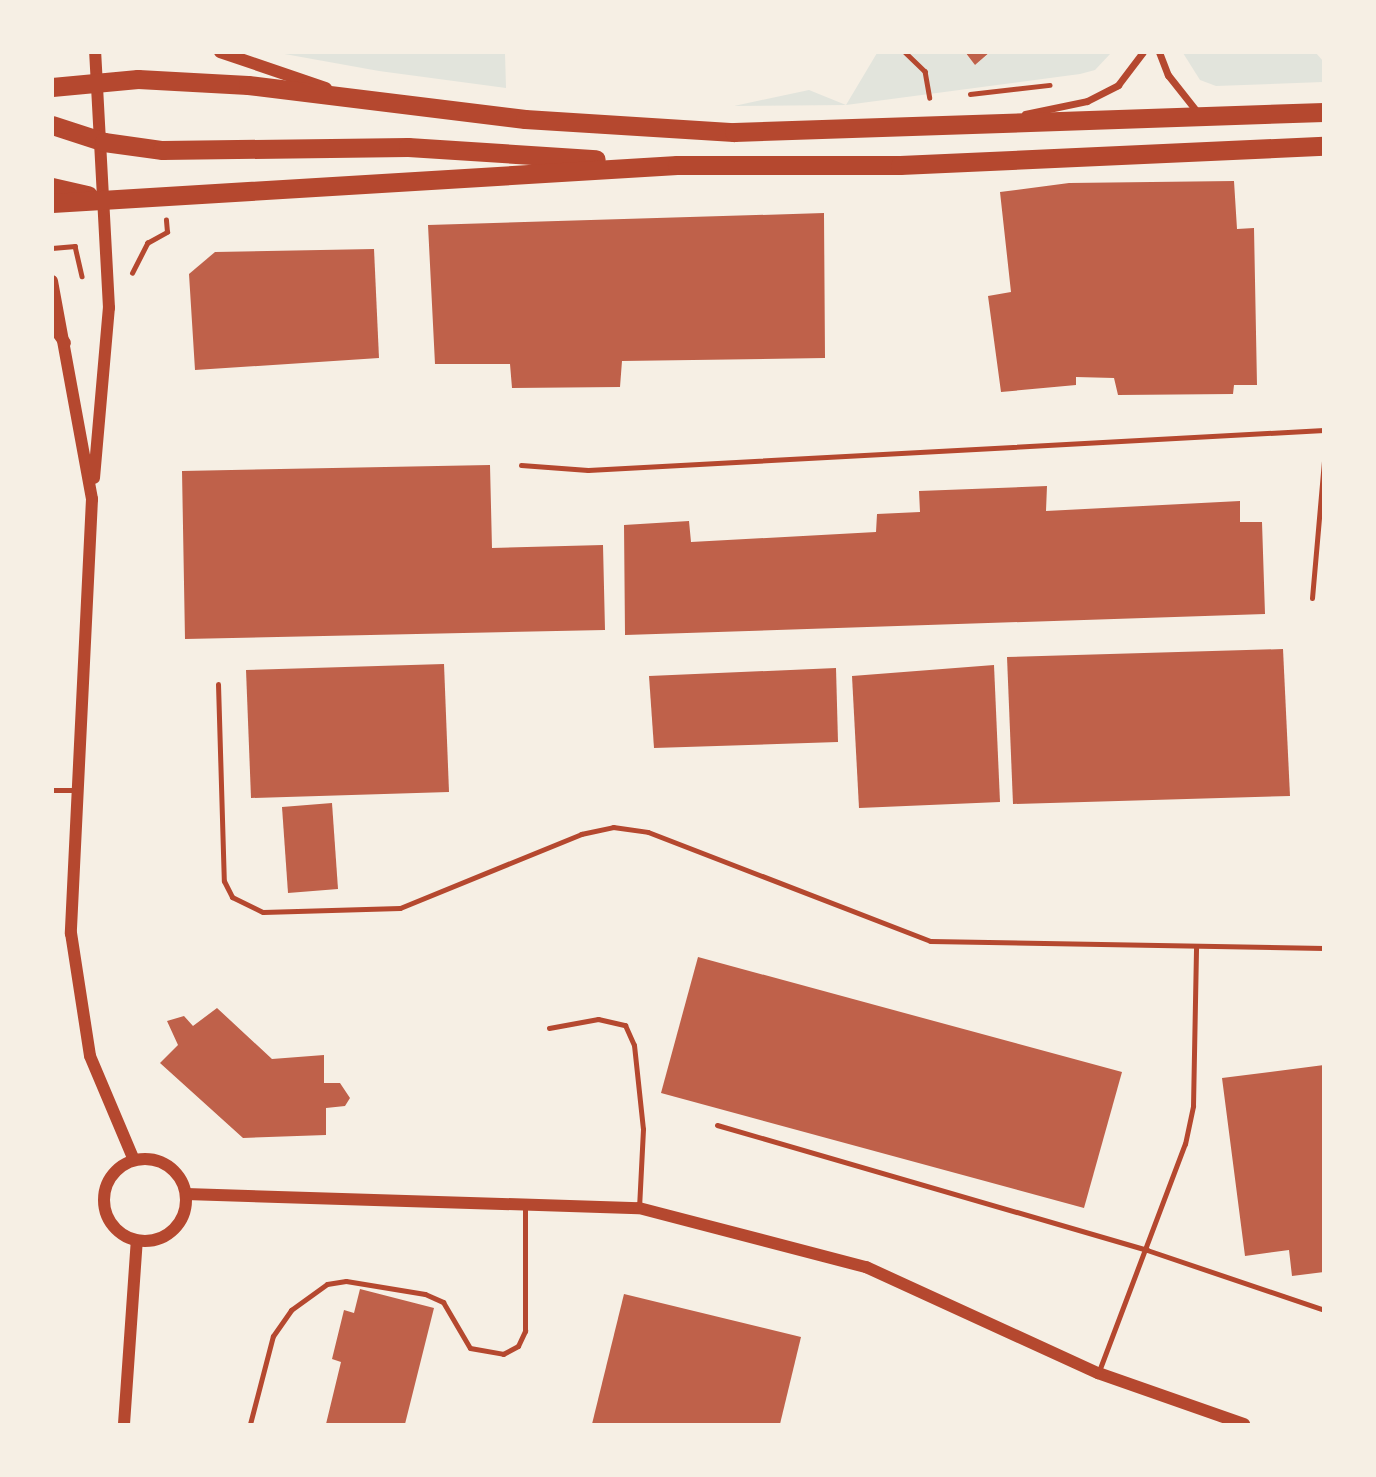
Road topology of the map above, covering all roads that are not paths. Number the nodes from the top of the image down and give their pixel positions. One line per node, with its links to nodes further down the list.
1 (95, 52): 5 (street)
2 (220, 52): 7 (street)
3 (1143, 52): 10 (street)
4 (1160, 52): 9 (street)
5 (97, 82): 6 (highway); 7 (highway); 12 (street)
6 (52, 87)
7 (363, 99): 10 (highway)
8 (1324, 112): 9 (highway)
9 (1200, 114): 10 (highway)
10 (980, 124)
11 (52, 125): 12 (highway)
12 (104, 142): 15 (highway); 17 (street)
13 (1323, 146): 14 (lane); 15 (highway)
14 (1324, 158)
15 (677, 165): 17 (highway)
16 (52, 187): 17 (highway)
17 (107, 199): 18 (highway); 25 (street)
18 (52, 203)
19 (52, 281): 21 (street)
20 (52, 326): 21 (street)
21 (69, 349): 25 (street)
22 (1324, 430): 24 (lane)
23 (1324, 460): 26 (lane)
24 (522, 465)
25 (92, 499): 29 (street)
26 (1312, 598)
27 (218, 684): 30 (lane)
28 (52, 790): 29 (lane)
29 (75, 790): 34 (street)
30 (1196, 947): 31 (lane); 39 (lane)
31 (1324, 947)
32 (549, 1028): 37 (lane)
33 (718, 1125): 39 (lane)
34 (134, 1160): 35 (street); 38 (street)
35 (186, 1194): 36 (street); 38 (street)
36 (525, 1203): 37 (street); 43 (lane)
37 (639, 1208): 41 (street)
38 (137, 1240): 42 (street)
39 (1147, 1250): 40 (lane); 41 (lane)
40 (1324, 1310)
41 (1098, 1373): 44 (street)
42 (124, 1424)
43 (250, 1424)
44 (1244, 1424)

